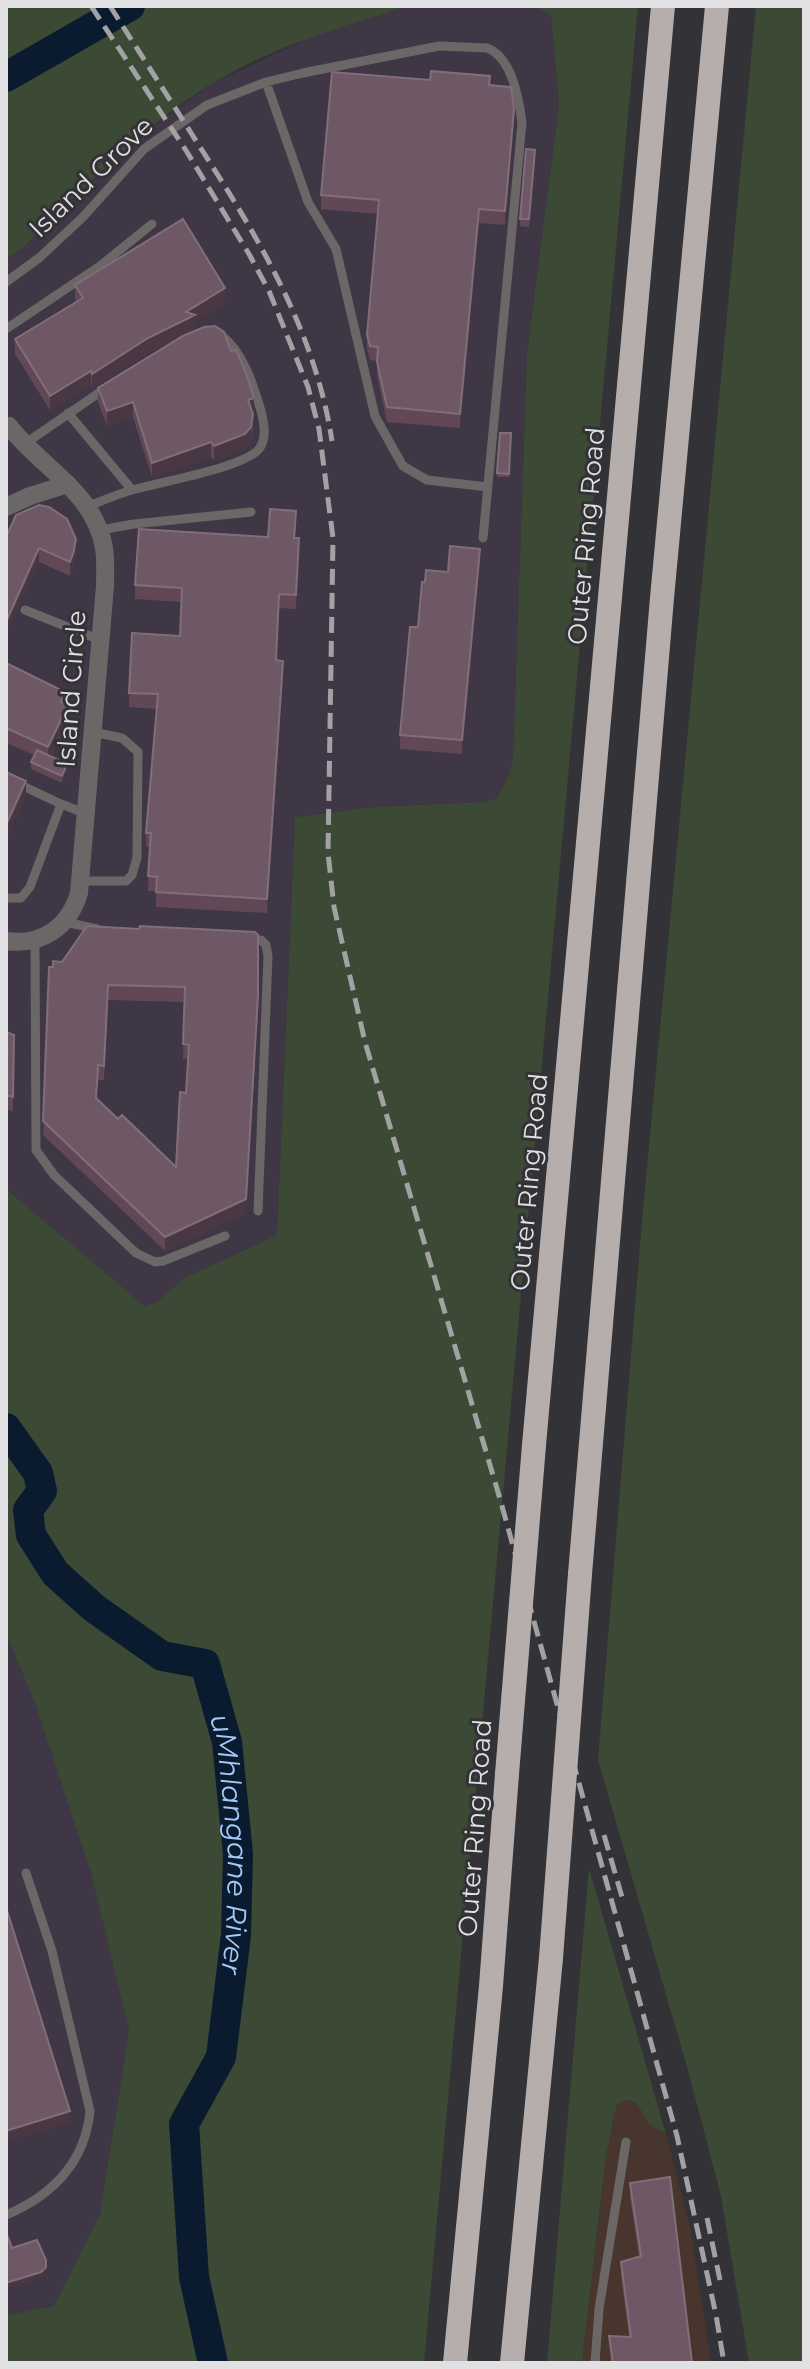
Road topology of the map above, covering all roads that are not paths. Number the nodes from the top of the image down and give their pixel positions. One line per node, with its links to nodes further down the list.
1 (663, 6): 38 (highway, Outer Ring Road, bridge)
2 (717, 6): 39 (highway, bridge)
3 (266, 82): 5 (lane, Island Grove); 13 (lane); 13 (lane, Island Grove)
4 (152, 224): 6 (lane)
5 (6, 282)
6 (6, 329)
7 (212, 331): 14 (lane)
8 (120, 379): 9 (lane)
9 (68, 413): 11 (lane); 14 (lane)
10 (8, 420): 11 (street, Island Circle)
11 (14, 447): 12 (street, Island Circle)
12 (68, 484): 15 (street, Island Circle); 16 (street)
13 (488, 487): 19 (lane, Island Grove)
14 (132, 490): 15 (lane)
15 (89, 506): 18 (street, Island Circle)
16 (6, 507)
17 (251, 512): 18 (lane)
18 (100, 530): 21 (street, Island Circle)
19 (483, 538)
20 (25, 610): 21 (lane)
21 (100, 640): 22 (street, Island Circle)
22 (93, 732): 25 (street, Island Circle); 26 (lane)
23 (6, 778): 24 (lane)
24 (61, 804): 25 (lane); 27 (lane)
25 (87, 814): 26 (street, Island Circle)
26 (81, 881): 28 (street, Island Circle)
27 (6, 898)
28 (65, 922): 29 (lane); 31 (street)
29 (116, 931)
30 (236, 938): 33 (lane)
31 (35, 940): 32 (street); 34 (lane)
32 (6, 941)
33 (258, 1211)
34 (225, 1236)
35 (26, 1873): 37 (lane)
36 (626, 2142): 40 (lane)
37 (6, 2215)
38 (455, 2363)
39 (512, 2363)
40 (595, 2363)

